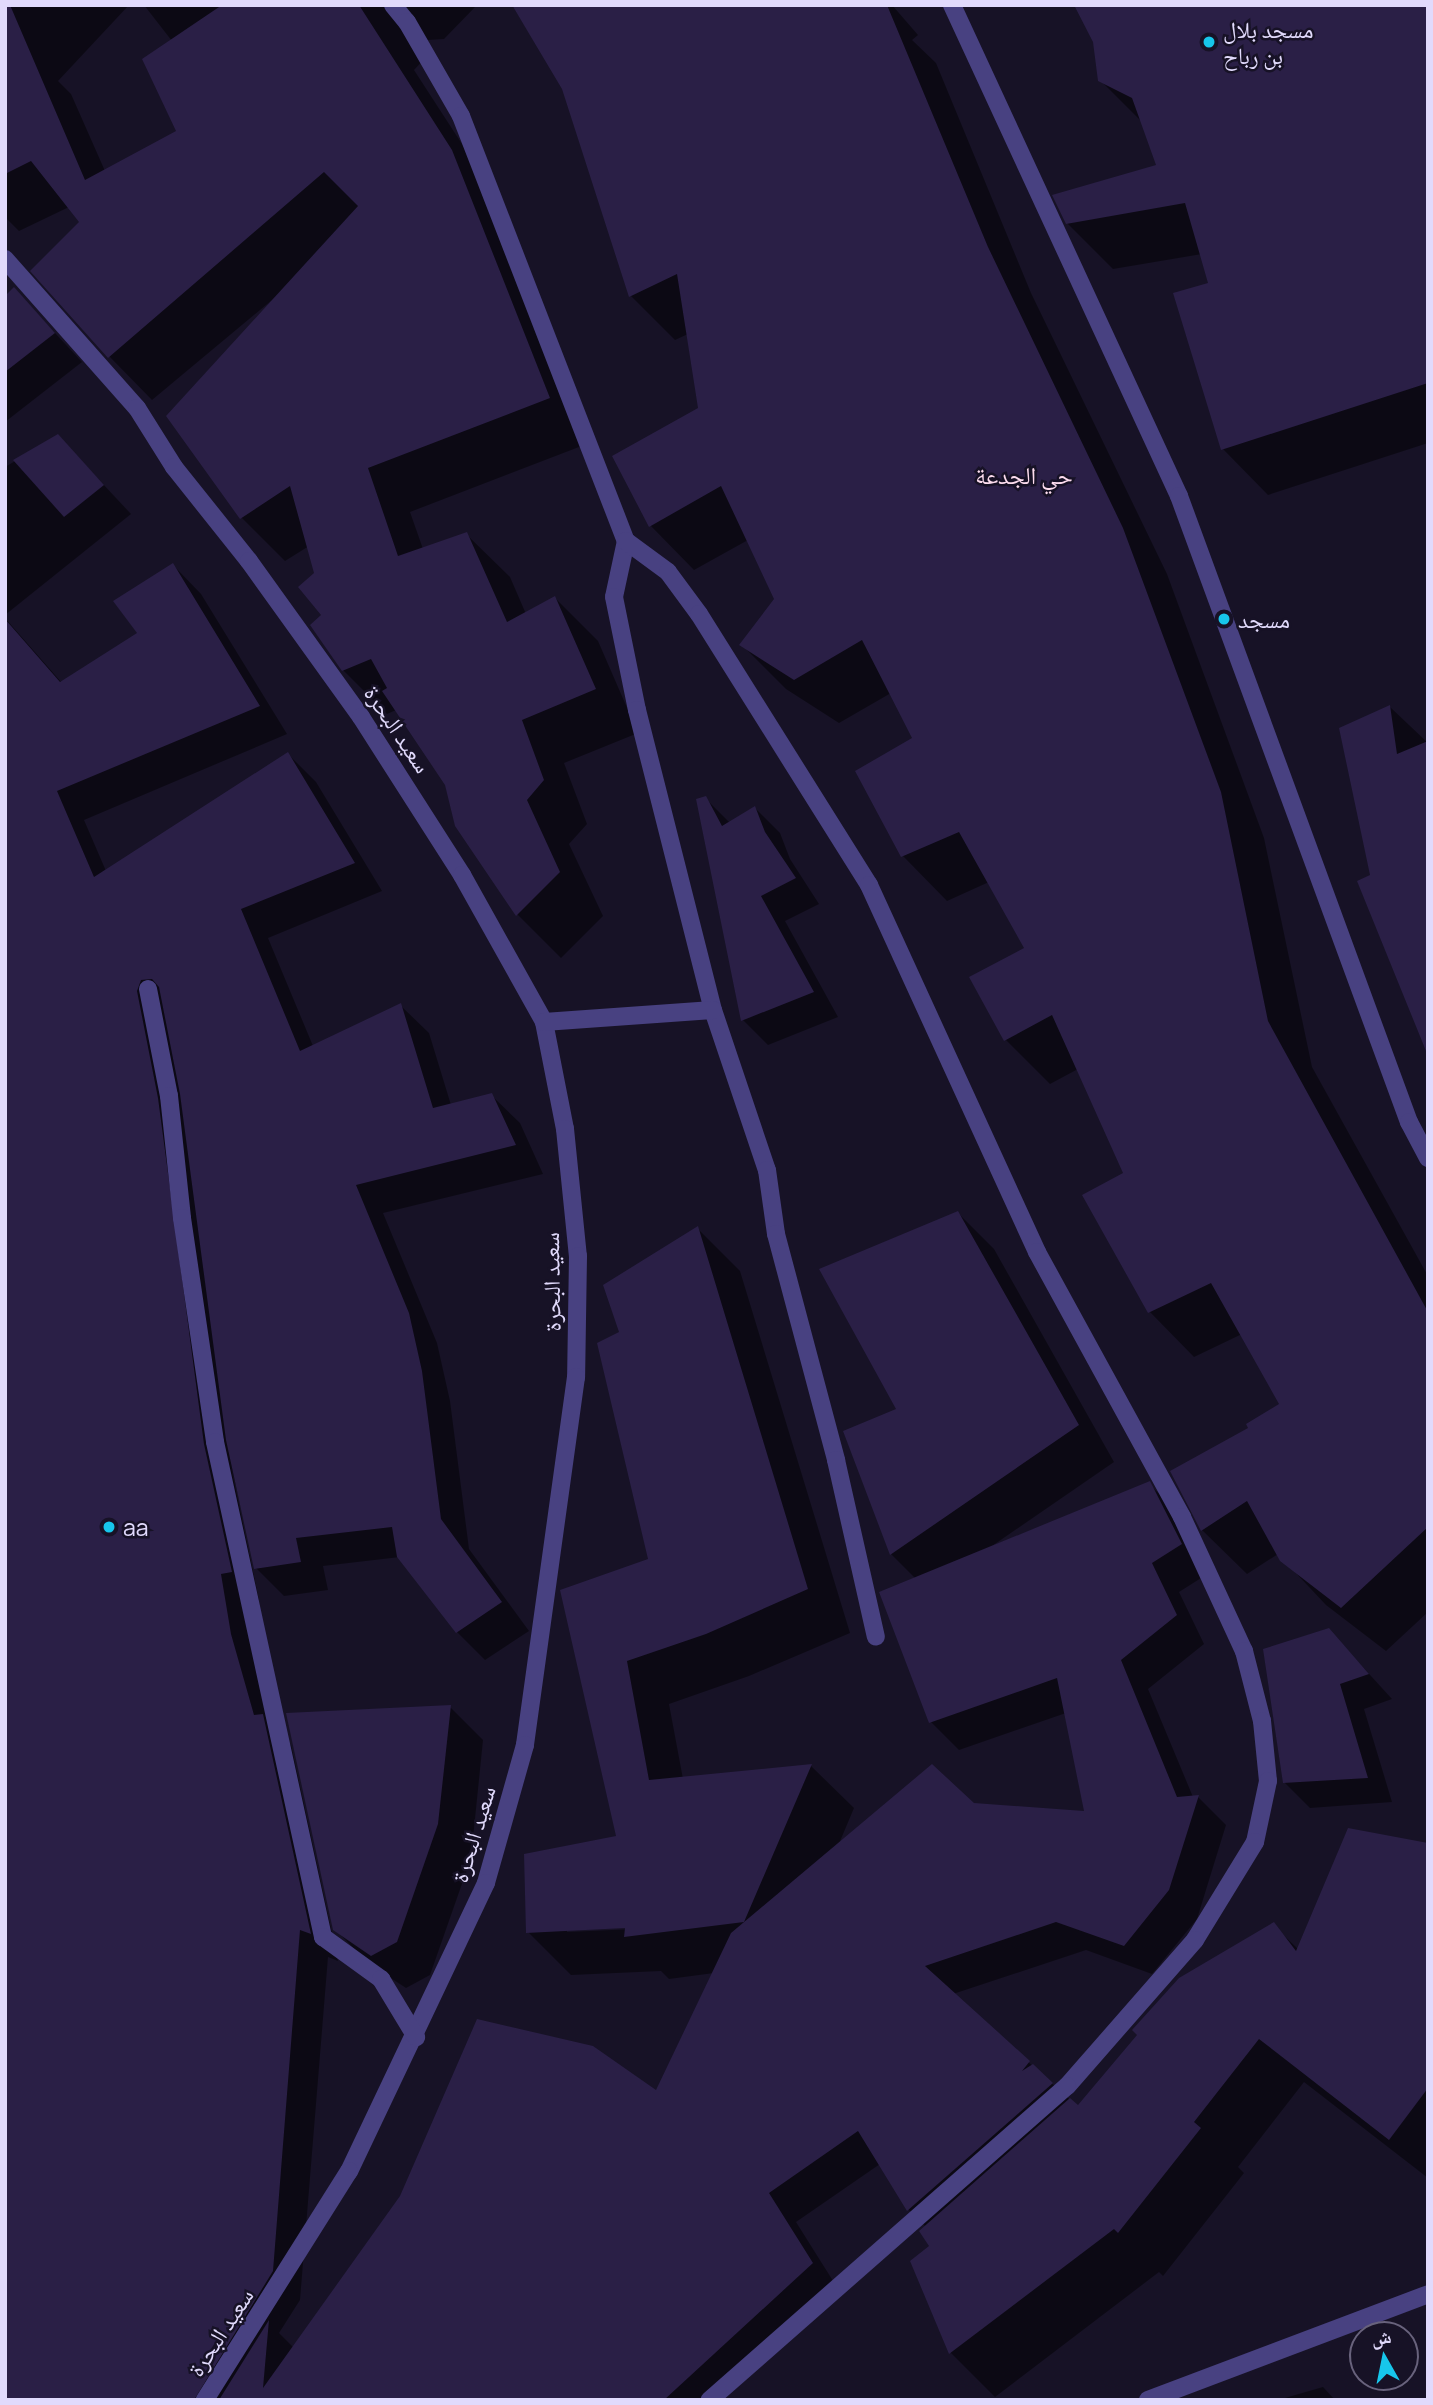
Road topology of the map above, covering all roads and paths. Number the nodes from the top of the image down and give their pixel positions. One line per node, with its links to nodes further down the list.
1 (393, 5): 4 (street)
2 (953, 5): 8 (street)
3 (5, 259): 7 (street, سعيد البحرة)
4 (626, 541): 6 (street); 13 (street)
5 (148, 989): 10 (street)
6 (713, 1010): 7 (street); 9 (street)
7 (544, 1022): 10 (street, سعيد البحرة)
8 (1428, 1158)
9 (876, 1637)
10 (416, 2038): 12 (street, سعيد البحرة)
11 (1428, 2294): 14 (street)
12 (205, 2400)
13 (709, 2400)
14 (1148, 2400)

